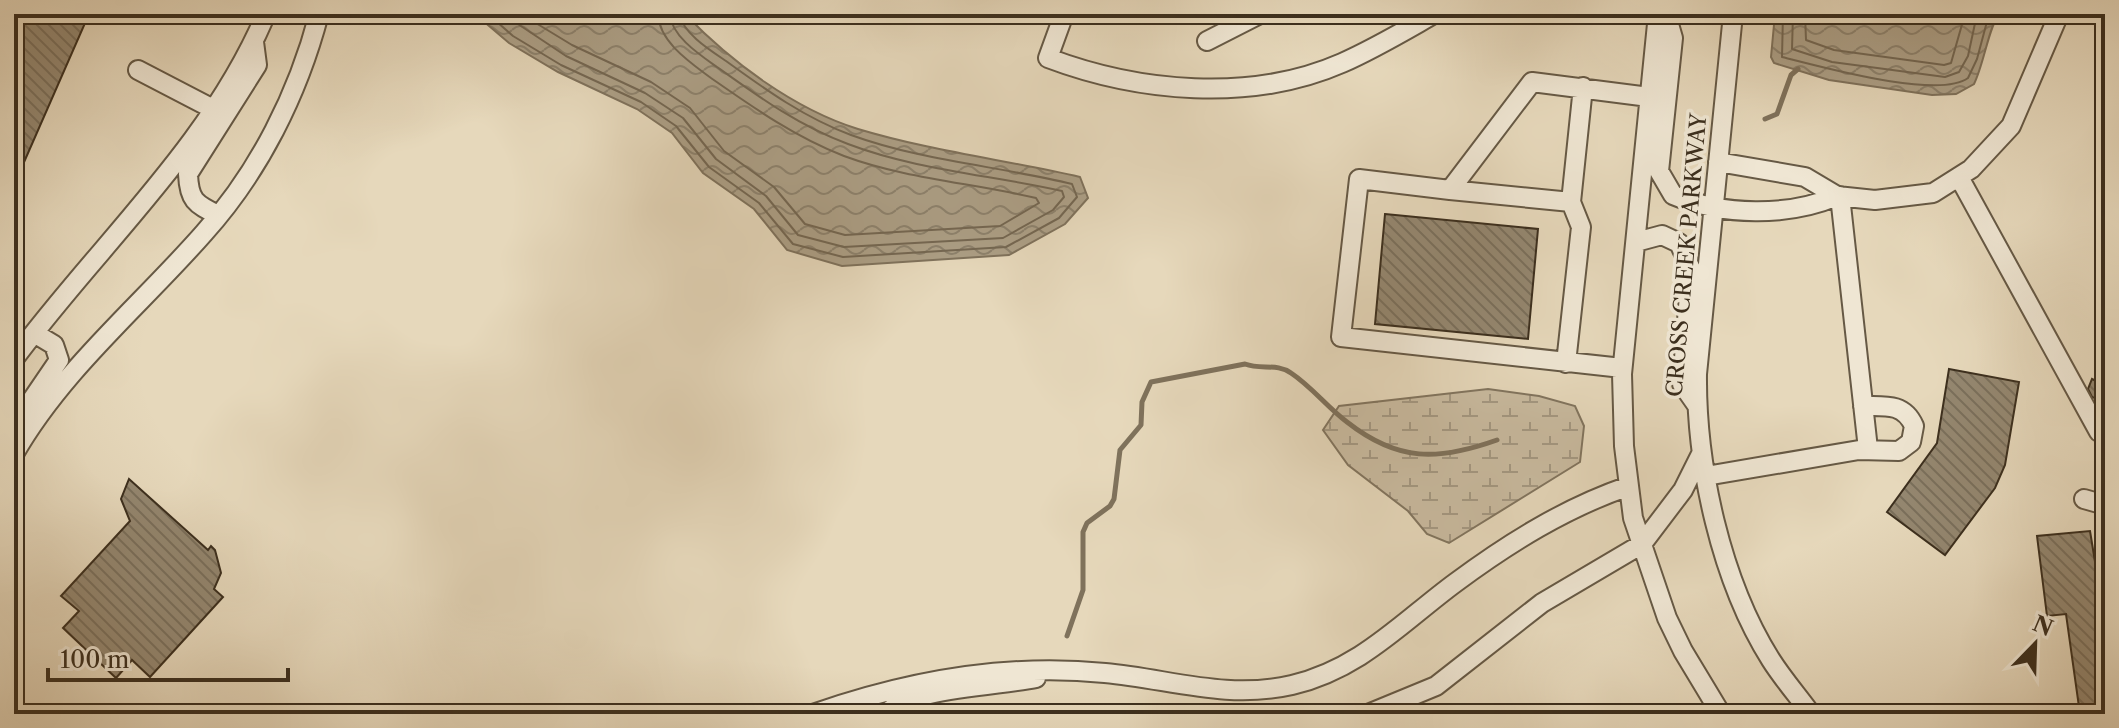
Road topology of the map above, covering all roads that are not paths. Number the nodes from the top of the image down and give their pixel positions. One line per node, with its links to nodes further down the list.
1 (266, 14): 11 (street)
2 (319, 14): 22 (street)
3 (1064, 14): 5 (street)
4 (1260, 14): 10 (street)
5 (1434, 14)
6 (1658, 14): 14 (street)
7 (1666, 14): 21 (street)
8 (2059, 14): 17 (street)
9 (1732, 16): 16 (street, CROSS CREEK PARKWAY)
10 (1207, 41)
11 (254, 42): 15 (street); 22 (street)
12 (138, 70): 15 (street)
13 (1583, 87): 14 (street); 18 (street); 20 (street)
14 (1649, 97): 23 (street)
15 (215, 110): 24 (street)
16 (1718, 162): 19 (street); 21 (street, CROSS CREEK PARKWAY)
17 (1959, 177): 19 (street); 31 (street)
18 (1450, 190): 20 (street); 26 (street)
19 (1839, 196): 21 (street); 29 (street)
20 (1571, 202): 26 (street)
21 (1714, 209): 28 (street, CROSS CREEK PARKWAY)
22 (218, 215): 33 (street)
23 (1636, 242): 27 (street); 28 (street)
24 (34, 333): 25 (street); 30 (street)
25 (14, 359)
26 (1566, 363): 27 (street)
27 (1622, 368): 36 (street)
28 (1696, 404): 34 (street, CROSS CREEK PARKWAY)
29 (1863, 406): 32 (street); 32 (street)
30 (14, 426)
31 (2105, 434)
32 (1868, 449): 35 (street)
33 (14, 454)
34 (1701, 454): 35 (street, CROSS CREEK PARKWAY); 39 (street)
35 (1706, 476): 45 (street, CROSS CREEK PARKWAY)
36 (1629, 486): 39 (street); 40 (street)
37 (2084, 499): 38 (street)
38 (2105, 505)
39 (1642, 544): 43 (street); 44 (street)
40 (1070, 670): 41 (street); 42 (street)
41 (813, 714)
42 (887, 714)
43 (1368, 714)
44 (1721, 714)
45 (1811, 714)

